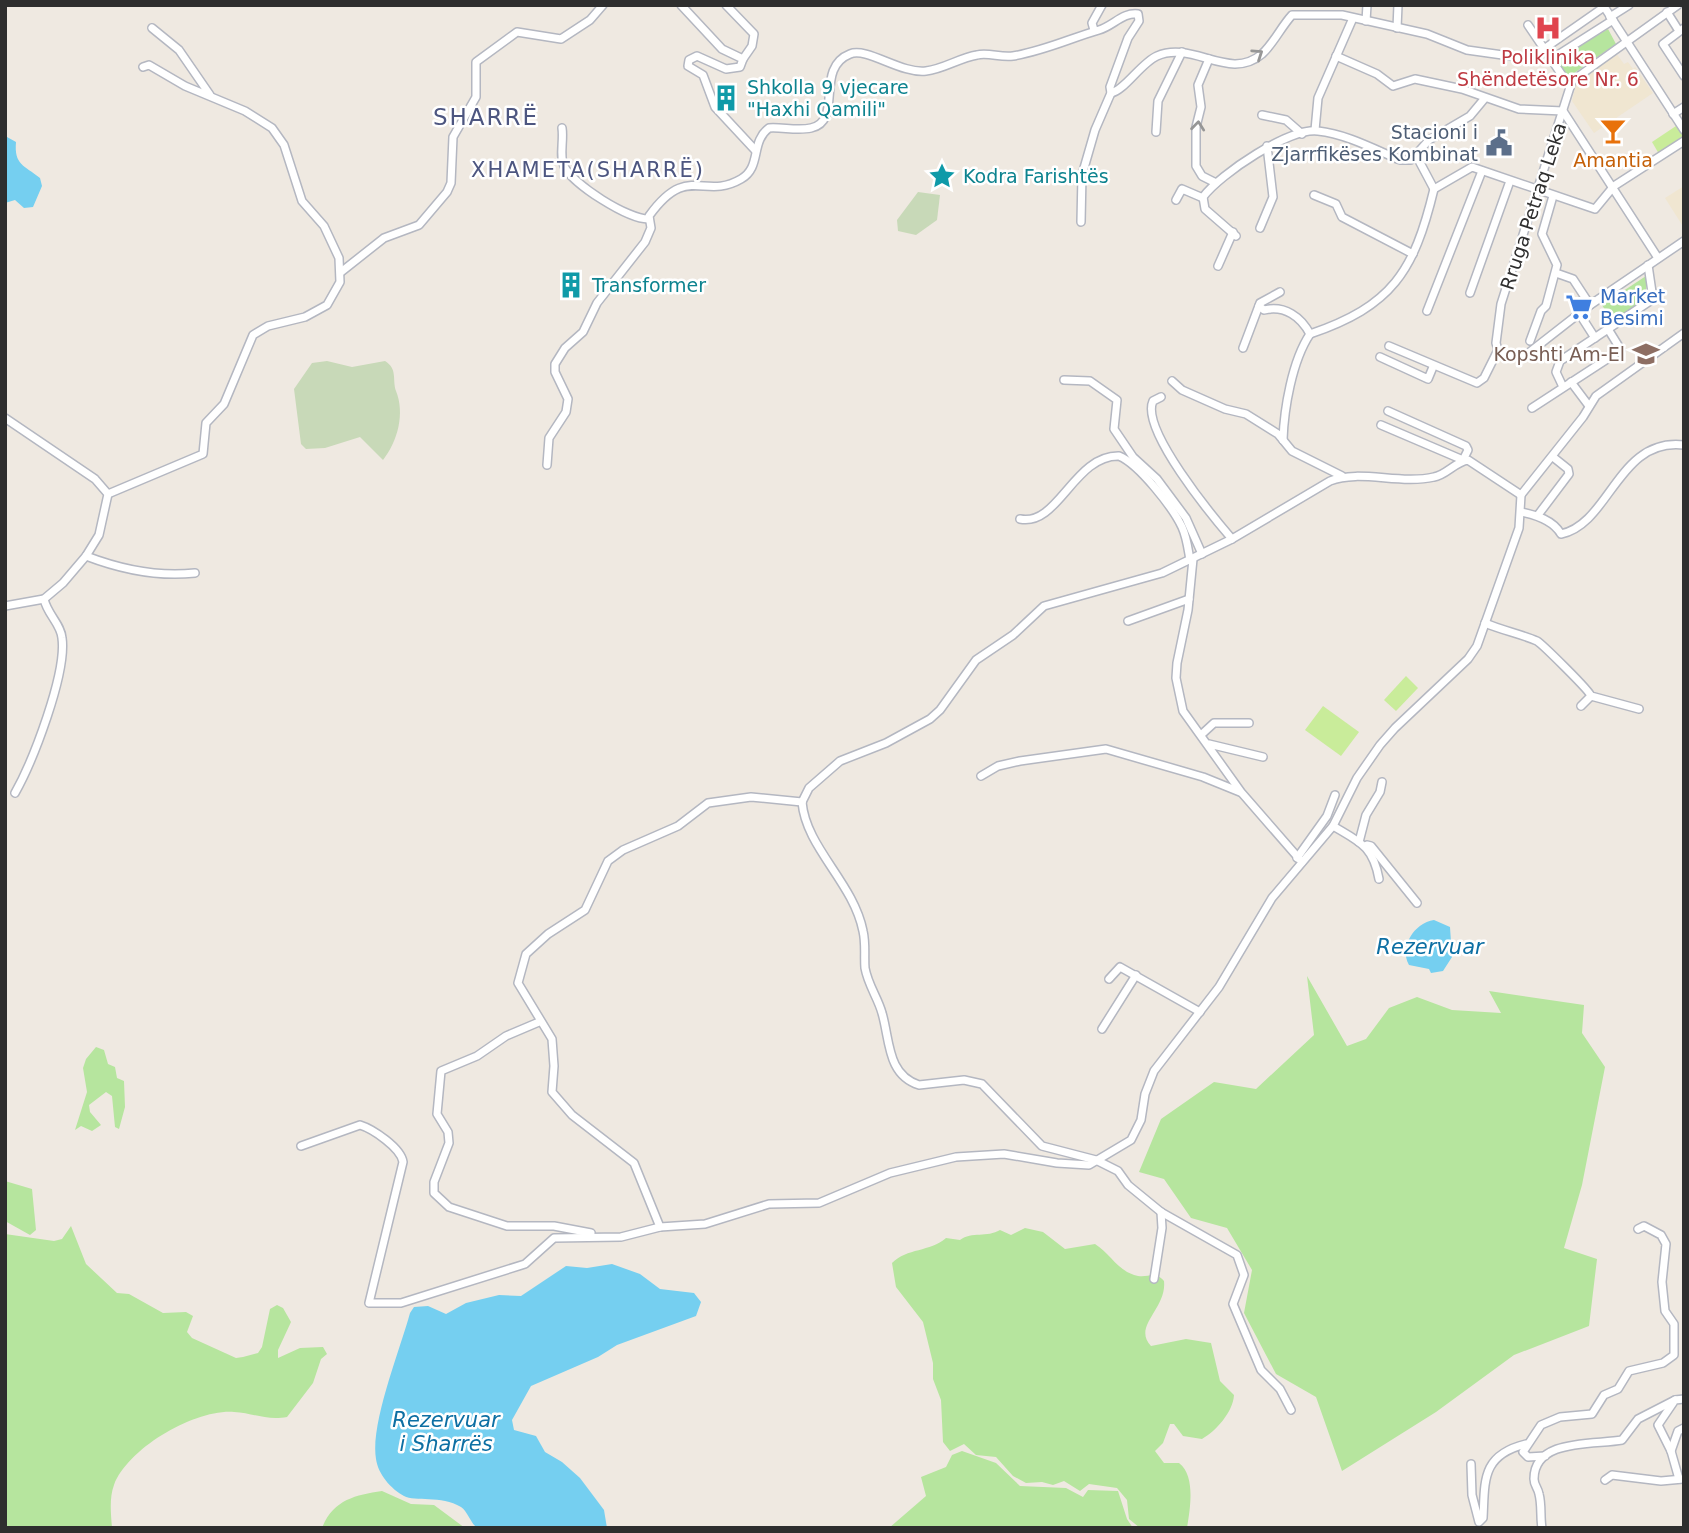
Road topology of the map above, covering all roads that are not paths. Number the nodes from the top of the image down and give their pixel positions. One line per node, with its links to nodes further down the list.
1 (603, 5): 65 (street)
2 (681, 5): 25 (street)
3 (726, 5): 25 (street)
4 (1102, 5): 20 (street)
5 (1290, 5): 12 (street)
6 (1367, 5): 15 (street)
7 (1398, 5): 18 (street)
8 (1629, 5): 14 (street)
9 (1678, 5): 11 (street, Rruga Petraq Leka)
10 (1603, 6): 14 (street); 22 (street)
11 (1667, 12): 19 (street); 21 (street, Rruga Petraq Leka)
12 (1292, 15): 13 (street); 26 (street, one-way to 12)
13 (1353, 18): 15 (street); 24 (street)
14 (1611, 18): 21 (street); 27 (street)
15 (1366, 21): 18 (street)
16 (1528, 24): 22 (street)
17 (152, 28): 32 (street)
18 (1398, 28): 22 (street)
19 (1682, 29): 29 (street)
20 (1094, 30): 31 (street); 45 (street)
21 (1626, 41): 30 (street, Rruga Petraq Leka); 36 (street)
22 (1542, 48): 27 (street)
23 (1182, 52): 26 (street); 31 (street); 41 (street)
24 (1336, 56): 33 (street); 39 (street)
25 (743, 59): 45 (street)
26 (1209, 59): 49 (street, one-way to 26)
27 (1550, 60): 30 (street)
28 (143, 67): 32 (street)
29 (1684, 76)
30 (1570, 87): 35 (street, Rruga Petraq Leka)
31 (1111, 93): 58 (street)
32 (210, 96): 65 (street)
33 (1485, 98): 35 (street); 46 (street)
34 (1684, 107): 36 (street)
35 (1563, 111): 50 (street); 52 (street, Rruga Petraq Leka)
36 (1673, 114): 40 (street)
37 (1262, 115): 42 (street)
38 (562, 128): 57 (street)
39 (1315, 130): 42 (street); 46 (street)
40 (1684, 130)
41 (1156, 132)
42 (1302, 134): 44 (street)
43 (1684, 141): 50 (street)
44 (1267, 146): 49 (street); 59 (street)
45 (755, 150): 57 (street)
46 (1417, 157): 51 (street)
47 (1482, 171): 48 (street); 51 (street); 71 (street)
48 (1510, 181): 52 (street); 68 (street)
49 (1216, 183): 55 (street)
50 (1614, 186): 54 (street); 62 (street)
51 (1434, 189): 61 (street)
52 (1538, 191): 54 (street); 80 (street, Rruga Petraq Leka)
53 (1314, 195): 61 (street)
54 (1553, 196): 66 (street)
55 (1203, 198): 56 (street); 64 (street)
56 (1176, 200)
57 (649, 219): 97 (street)
58 (1081, 222)
59 (1260, 228)
60 (1684, 241): 62 (street)
61 (1413, 254): 75 (street)
62 (1658, 258): 63 (street)
63 (1648, 265): 69 (street); 73 (street)
64 (1218, 266)
65 (341, 272): 99 (street)
66 (1556, 272): 69 (street); 77 (street)
67 (1280, 292): 70 (street)
68 (1470, 293)
69 (1590, 305): 72 (street)
70 (1259, 306): 75 (street); 79 (street)
71 (1427, 311)
72 (1579, 313): 76 (street); 80 (street)
73 (1608, 329): 76 (street); 85 (street)
74 (1684, 333): 88 (street)
75 (1310, 334): 93 (street)
76 (1595, 338): 86 (street)
77 (1530, 341)
78 (1389, 346): 82 (street)
79 (1243, 348)
80 (1498, 351): 82 (street)
81 (1380, 357): 82 (street)
82 (1433, 367)
83 (1064, 380): 105 (street)
84 (1172, 381): 93 (street)
85 (1571, 382): 86 (street); 88 (street)
86 (1563, 387): 89 (street)
87 (1161, 397): 104 (street)
88 (1589, 406): 95 (street)
89 (1532, 408)
90 (1388, 411): 96 (street)
91 (5, 418): 99 (street)
92 (1381, 425): 96 (street)
93 (1283, 440): 98 (street)
94 (1684, 445): 102 (street)
95 (1553, 457): 100 (street); 102 (street)
96 (1463, 460): 98 (street); 100 (street)
97 (547, 465)
98 (1342, 476): 104 (street)
99 (108, 494): 106 (street)
100 (1521, 495): 101 (street)
101 (1521, 512): 102 (street); 113 (street)
102 (1538, 515)
103 (1020, 519): 107 (street)
104 (1232, 539): 105 (street)
105 (1202, 554): 107 (street)
106 (86, 556): 108 (street); 109 (street)
107 (1191, 560): 110 (street); 126 (street)
108 (195, 573)
109 (44, 599): 111 (street); 124 (street)
110 (1189, 599): 112 (street); 118 (street)
111 (5, 606)
112 (1128, 621)
113 (1485, 623): 114 (street); 127 (street)
114 (1591, 696): 115 (street); 116 (street)
115 (1581, 706)
116 (1639, 709)
117 (1250, 723): 118 (street)
118 (1202, 734): 119 (street)
119 (1209, 744): 120 (street); 123 (street)
120 (1263, 757)
121 (981, 776): 123 (street)
122 (1382, 782): 128 (street)
123 (1241, 792): 129 (street)
124 (15, 793)
125 (1335, 795): 129 (street)
126 (802, 802): 135 (street); 138 (street)
127 (1333, 826): 128 (street); 129 (street)
128 (1363, 843): 130 (street); 131 (street)
129 (1299, 860): 134 (street)
130 (1379, 879)
131 (1417, 903)
132 (1136, 975): 133 (street); 134 (street); 136 (street)
133 (1109, 979)
134 (1200, 1012): 138 (street)
135 (539, 1022): 140 (street); 142 (street)
136 (1102, 1029)
137 (301, 1146): 142 (street)
138 (1096, 1160): 139 (street); 140 (street)
139 (1161, 1212): 143 (street); 145 (street)
140 (660, 1227): 142 (street)
141 (1637, 1228): 147 (street)
142 (611, 1238)
143 (1154, 1279)
144 (1679, 1399): 148 (street); 149 (street)
145 (1291, 1410)
146 (1684, 1428): 148 (street)
147 (1527, 1444): 149 (street); 150 (street)
148 (1671, 1451): 151 (street)
149 (1545, 1456): 153 (street)
150 (1471, 1464)
151 (1681, 1479): 152 (street)
152 (1605, 1480)
153 (1542, 1528)

